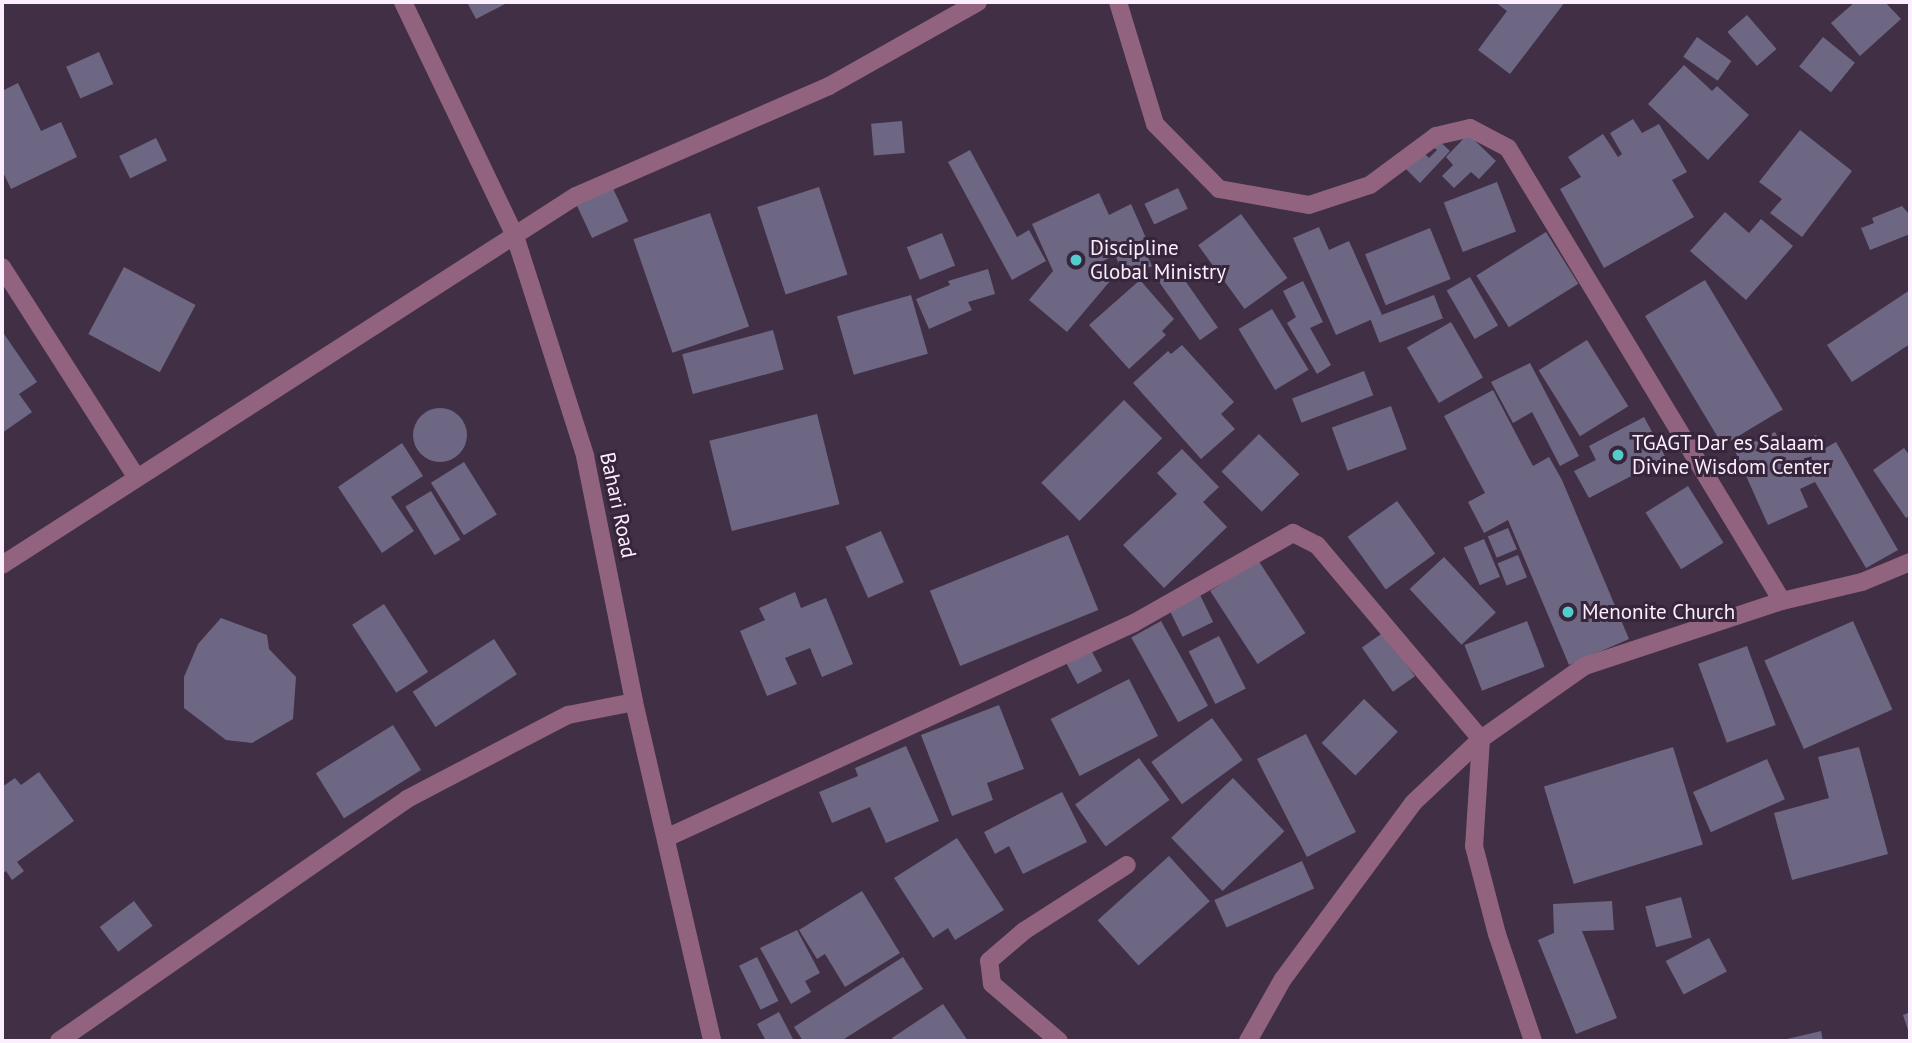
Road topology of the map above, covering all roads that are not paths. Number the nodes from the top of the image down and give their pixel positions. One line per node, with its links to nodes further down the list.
1 (403, 2): 4 (street, Bahari Road)
2 (978, 2): 4 (street)
3 (1118, 2): 9 (street)
4 (515, 236): 6 (street); 10 (street, Bahari Road)
5 (2, 267): 6 (street)
6 (137, 478): 8 (street)
7 (1910, 562): 9 (street)
8 (2, 565)
9 (1782, 601): 11 (street)
10 (634, 702): 12 (street, Bahari Road); 14 (street)
11 (1481, 739): 12 (street); 17 (street); 18 (street)
12 (666, 838): 15 (street, Bahari Road)
13 (1127, 865): 16 (street)
14 (58, 1041)
15 (712, 1041)
16 (1059, 1041)
17 (1248, 1041)
18 (1533, 1041)

